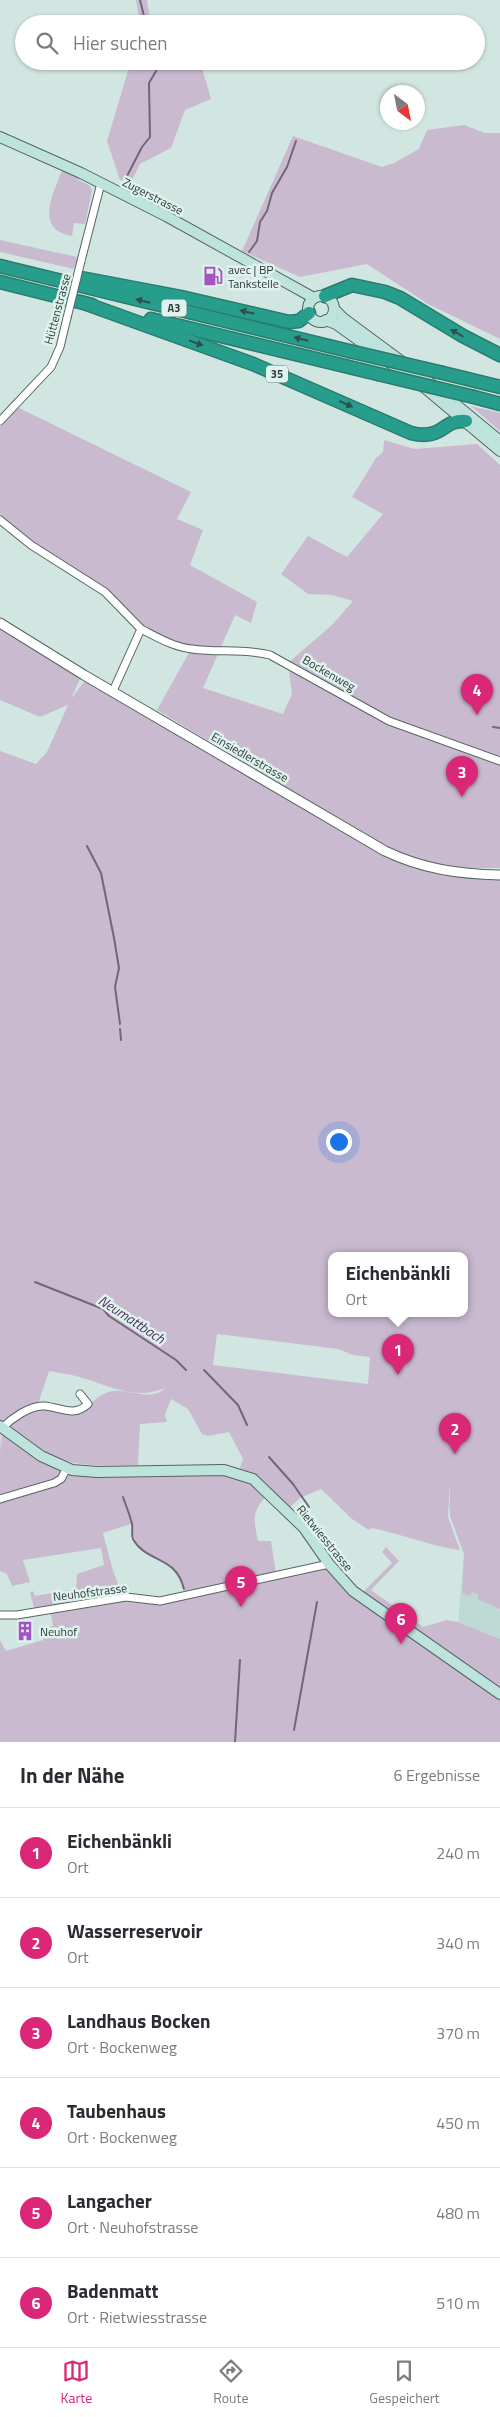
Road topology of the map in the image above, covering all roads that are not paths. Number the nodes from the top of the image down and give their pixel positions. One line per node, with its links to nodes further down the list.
1 (0, 138): 2 (main road, Zugerstrasse)
2 (101, 183): 6 (main road, Zugerstrasse); 12 (street, Hüttenstrasse, bridge)
3 (0, 265): 6 (highway, one-way to 3); 10 (highway, A3, one-way to 3, bridge)
4 (0, 282): 5 (highway, A3)
5 (84, 303): 11 (highway, A3, bridge); 13 (highway, 35, one-way to 13)
6 (314, 303): 7 (main road, Zugerstrasse); 8 (main road, Zugerstrasse); 9 (highway, one-way to 6)
7 (334, 309): 8 (main road); 14 (main road, Zugerstrasse)
8 (326, 320): 13 (main road, Zugerstrasse)
9 (500, 355)
10 (500, 387)
11 (500, 404)
12 (0, 421)
13 (466, 421): 15 (main road, Zugerstrasse)
14 (500, 441)
15 (500, 451)
16 (0, 520): 18 (street, Bockenweg)
17 (0, 623): 19 (street, Einsiedlerstrasse)
18 (141, 629): 19 (street); 20 (street, Bockenweg)
19 (113, 691): 21 (street, Einsiedlerstrasse)
20 (500, 761)
21 (500, 875)
22 (80, 1394): 23 (street)
23 (1, 1427): 24 (main road, Rietwiesstrasse)
24 (67, 1468): 25 (street); 26 (main road, Rietwiesstrasse)
25 (0, 1499)
26 (329, 1564): 27 (street, Neuhofstrasse); 28 (main road, Rietwiesstrasse)
27 (0, 1615)
28 (500, 1694)

